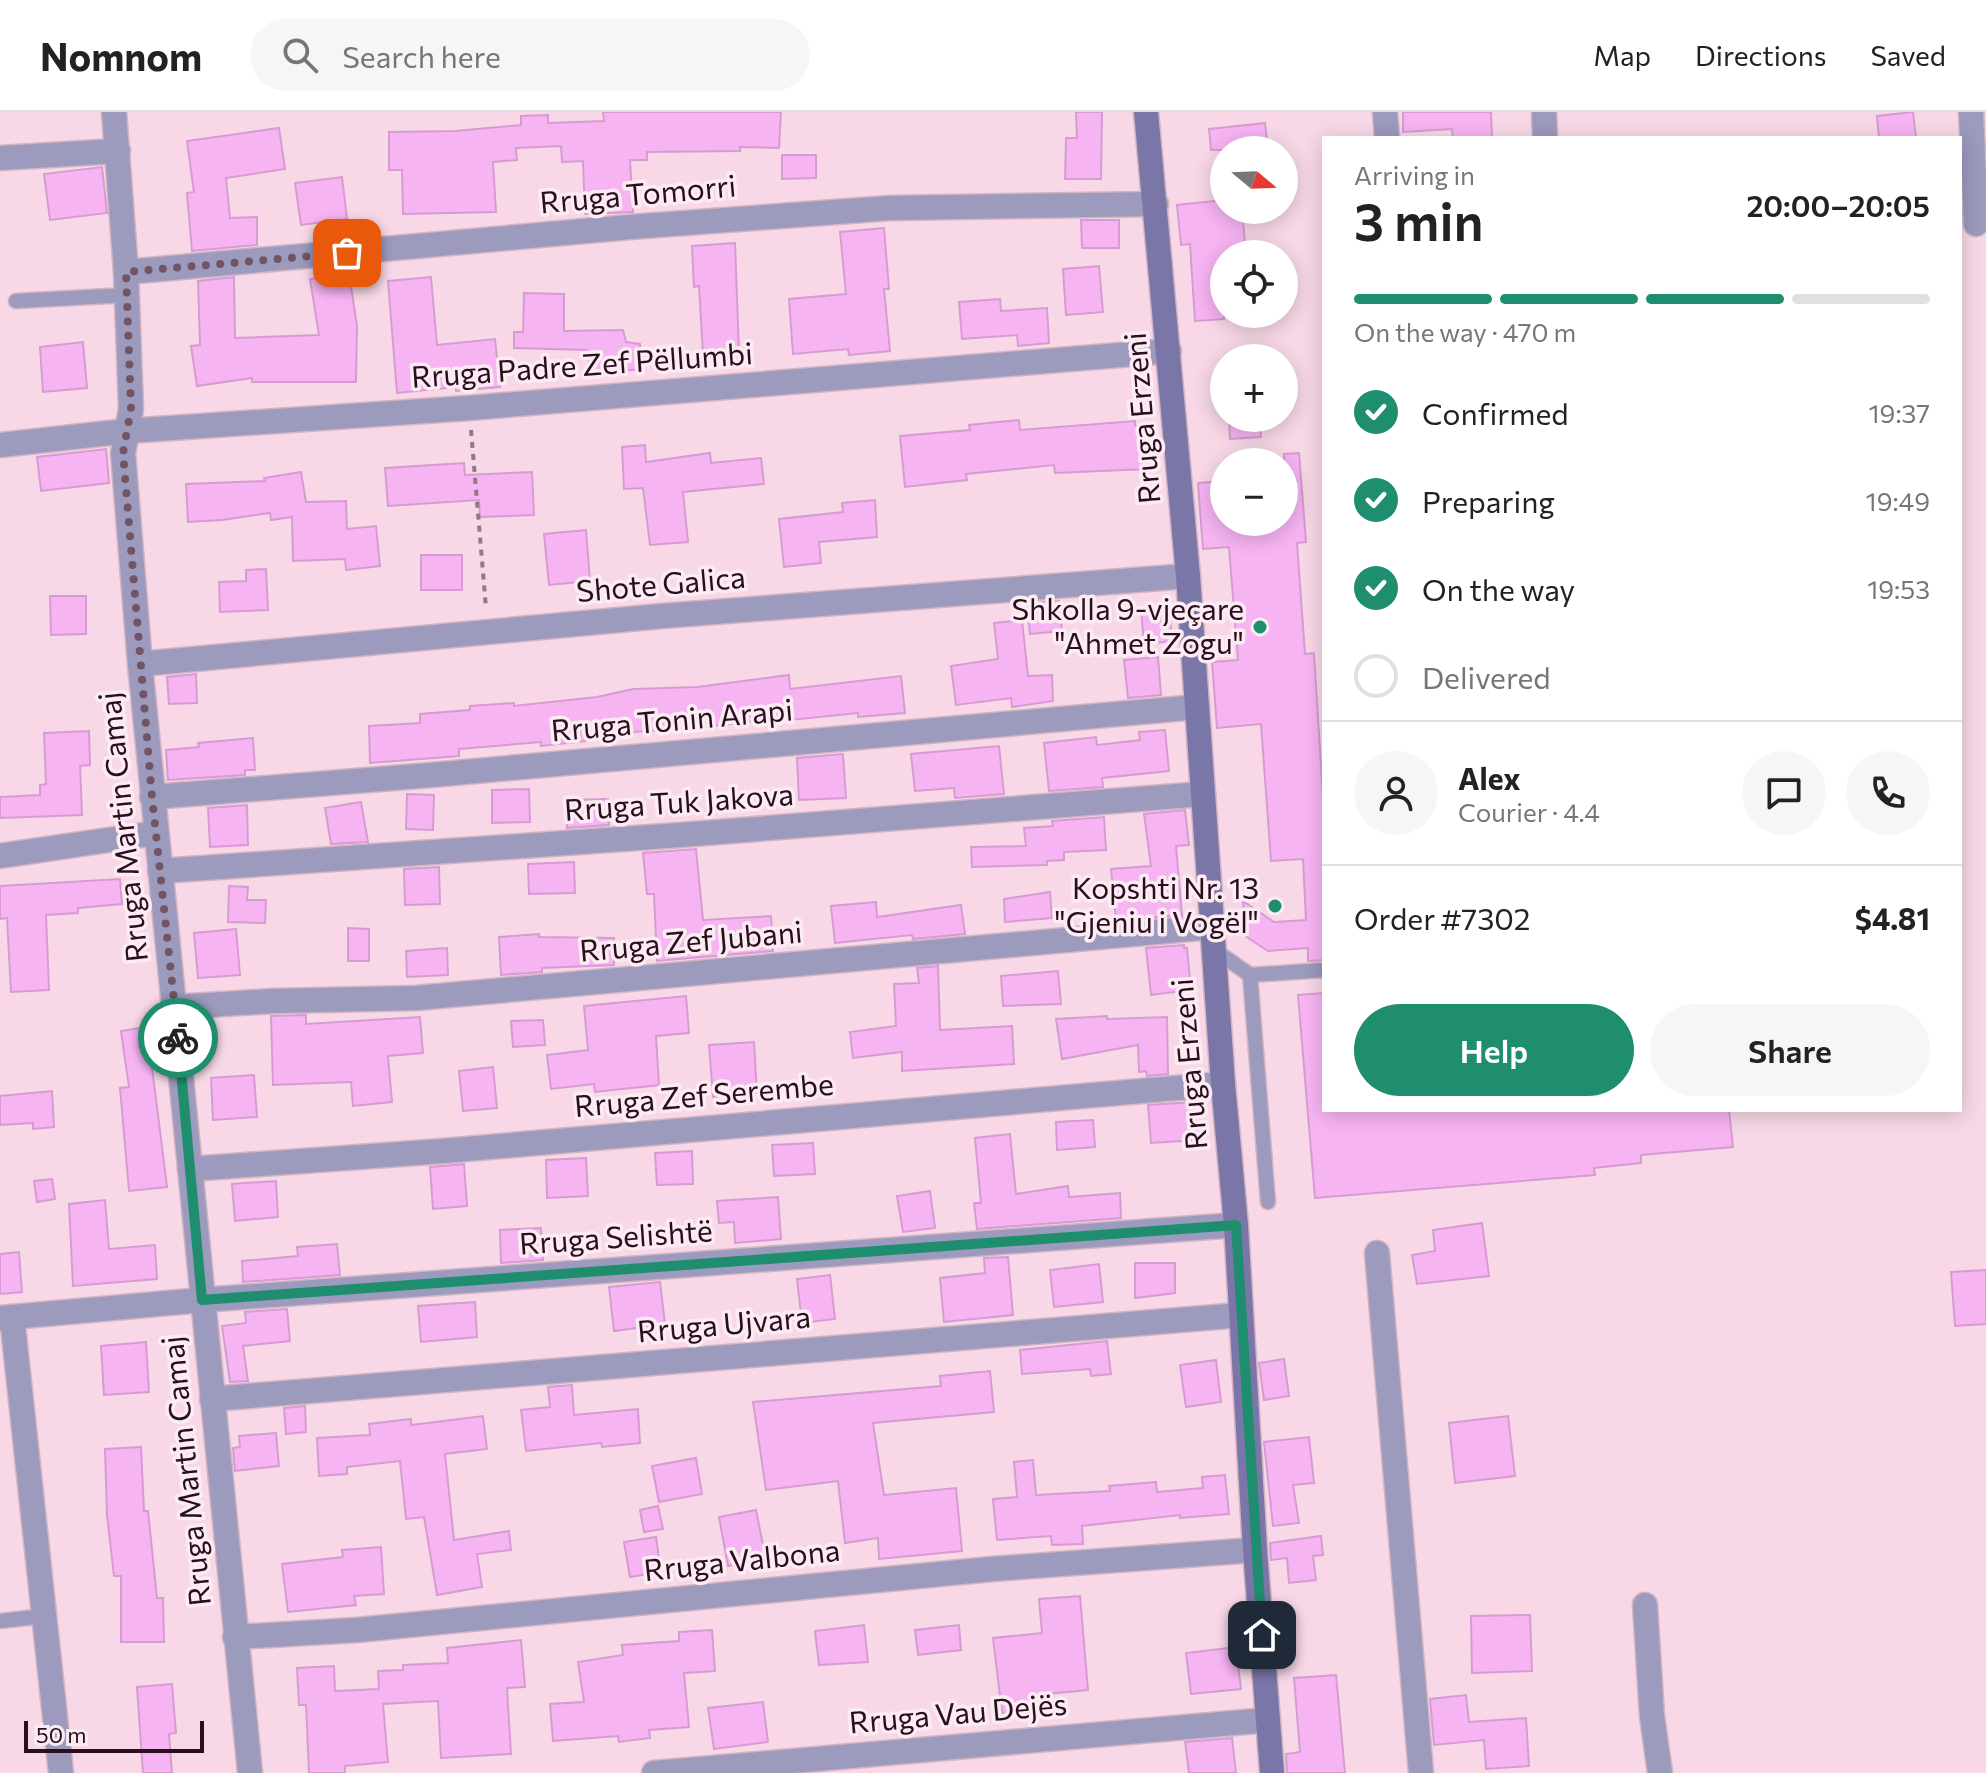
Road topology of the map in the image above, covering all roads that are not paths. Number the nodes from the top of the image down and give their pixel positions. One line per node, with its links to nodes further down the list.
1 (114, 112): 8 (street, Rruga Martin Camaj)
2 (1146, 112): 10 (street, Rruga Erzeni)
3 (1385, 112): 6 (street)
4 (1544, 112): 7 (street)
5 (1971, 112): 11 (street)
6 (1387, 136)
7 (1545, 136)
8 (118, 151): 9 (street); 12 (street, Rruga Martin Camaj)
9 (0, 158)
10 (1156, 204): 12 (street, Rruga Tomorri); 14 (street, Rruga Erzeni)
11 (1976, 224)
12 (127, 284): 13 (lane); 15 (street, Rruga Martin Camaj)
13 (16, 301)
14 (1169, 351): 15 (street, Rruga Padre Zef Pëllumbi); 17 (street, Rruga Erzeni)
15 (127, 431): 16 (street, Rruga Padre Zef Pëllumbi); 18 (street, Rruga Martin Camaj)
16 (0, 445)
17 (1188, 576): 18 (street, Shote Galica); 19 (street, Rruga Erzeni)
18 (140, 664): 21 (street, Rruga Martin Camaj)
19 (1197, 707): 20 (street, Rruga Erzeni); 21 (street, Rruga Tonin Arapi)
20 (1203, 794): 24 (street, Rruga Tuk Jakova); 25 (street, Rruga Erzeni)
21 (152, 797): 22 (street, Rruga Martin Camaj)
22 (156, 833): 23 (street); 24 (street, Rruga Martin Camaj)
23 (0, 856)
24 (160, 871): 28 (street, Rruga Martin Camaj)
25 (1213, 938): 27 (lane); 28 (street, Rruga Zef Jubani); 29 (street, Rruga Erzeni)
26 (1322, 970): 27 (lane)
27 (1250, 975): 31 (lane)
28 (175, 1007): 30 (street, Rruga Martin Camaj)
29 (1223, 1084): 30 (street, Rruga Zef Serembe); 32 (street, Rruga Erzeni)
30 (190, 1169): 34 (street, Rruga Martin Camaj)
31 (1268, 1202)
32 (1236, 1225): 34 (street, Rruga Selishtë); 35 (street, Rruga Erzeni)
33 (1377, 1253): 48 (street)
34 (202, 1300): 36 (street, Rruga Selishtë); 37 (street, Rruga Martin Camaj)
35 (1241, 1315): 37 (street, Rruga Ujvara); 38 (street, Rruga Erzeni)
36 (6, 1317): 40 (street)
37 (212, 1399): 42 (street, Rruga Martin Camaj)
38 (1255, 1550): 42 (street, Rruga Valbona); 43 (street, Rruga Erzeni)
39 (1645, 1605): 49 (street)
40 (44, 1616): 41 (lane); 44 (street)
41 (0, 1621)
42 (235, 1637): 45 (street, Rruga Martin Camaj)
43 (1268, 1720): 46 (street, Rruga Vau Dejës); 47 (street, Rruga Erzeni)
44 (61, 1773)
45 (250, 1773)
46 (654, 1773)
47 (1272, 1773)
48 (1421, 1773)
49 (1660, 1773)

